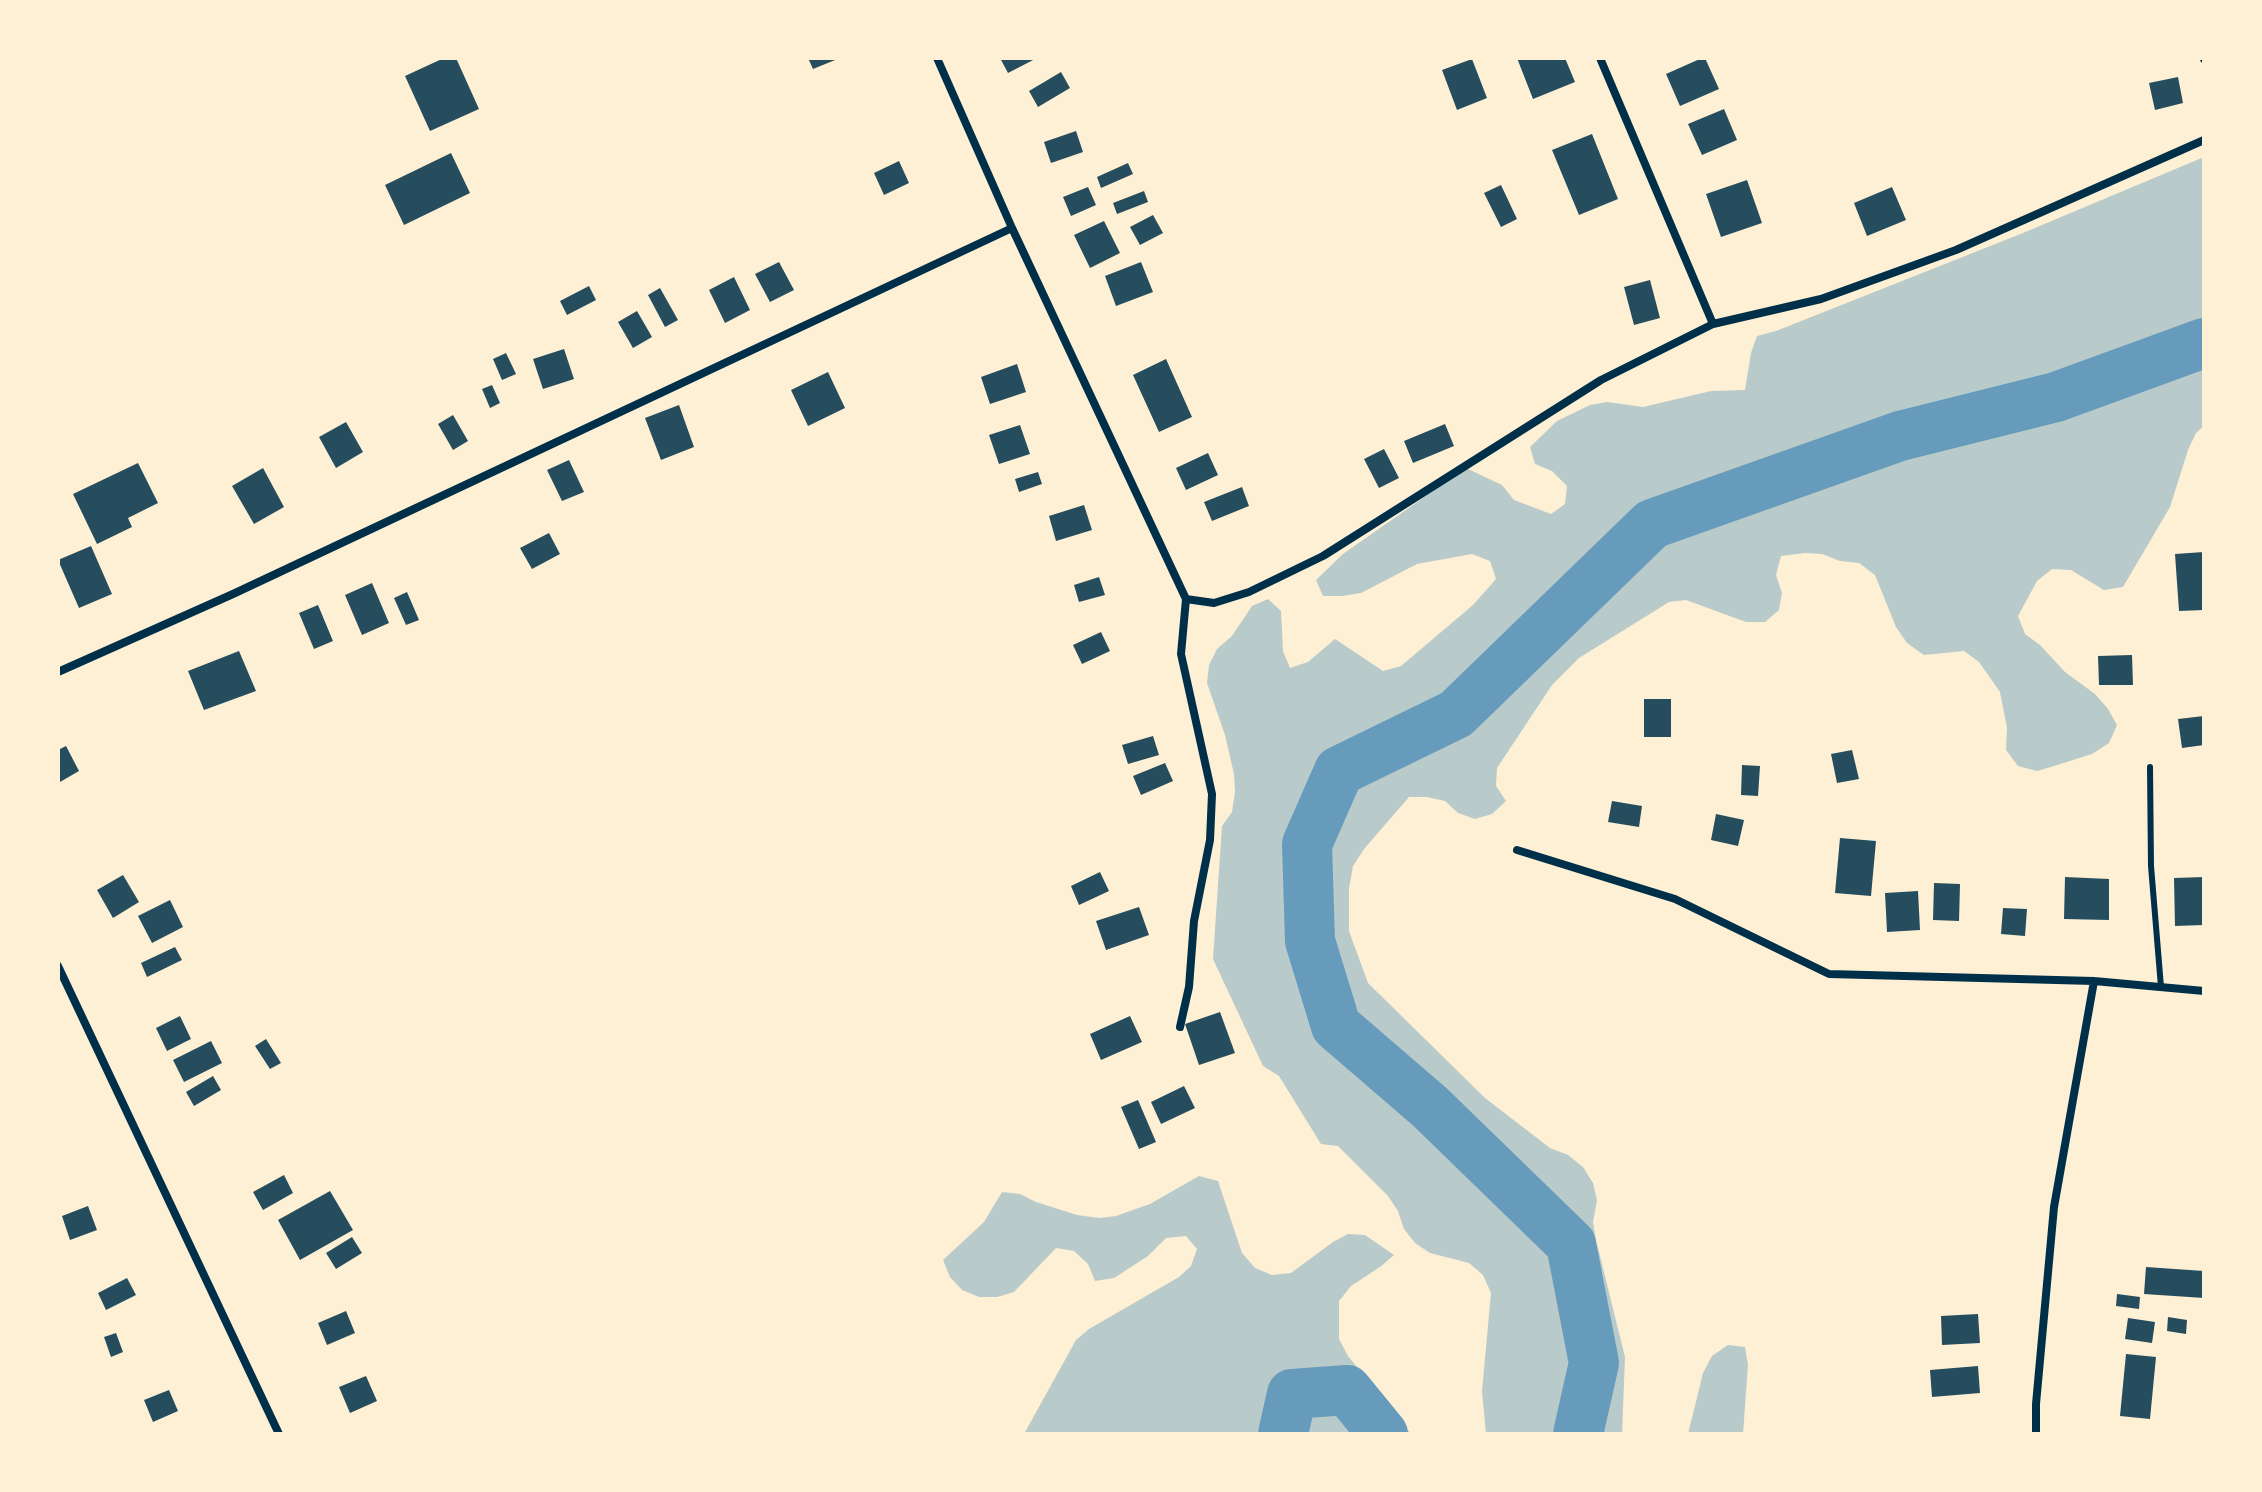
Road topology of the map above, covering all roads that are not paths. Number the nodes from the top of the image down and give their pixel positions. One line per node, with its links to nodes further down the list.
1 (937, 58): 4 (street)
2 (1600, 58): 5 (street)
3 (2204, 140): 5 (street)
4 (1012, 228): 6 (street); 7 (street)
5 (1713, 324): 6 (street)
6 (1186, 599): 14 (street)
7 (58, 672)
8 (2150, 767): 12 (lane)
9 (1517, 850): 11 (street)
10 (58, 966): 15 (street)
11 (2094, 981): 12 (street); 16 (street)
12 (2161, 987): 13 (street)
13 (2204, 991)
14 (1180, 1027)
15 (279, 1434)
16 (2036, 1434)

